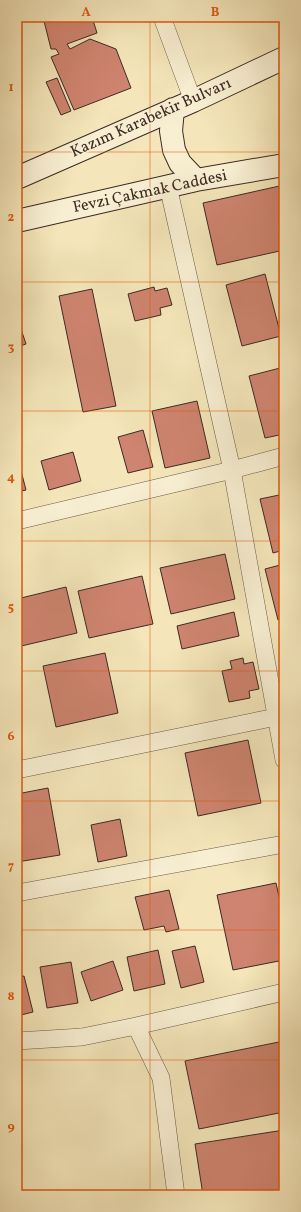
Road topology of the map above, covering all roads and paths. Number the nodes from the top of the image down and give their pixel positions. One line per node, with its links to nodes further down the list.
1 (162, 17): 3 (street)
2 (284, 58): 3 (main road, Kazım Karabekir Bulvarı)
3 (183, 105): 5 (main road, Kazım Karabekir Bulvarı); 6 (main road)
4 (284, 165): 6 (main road, Fevzi Çakmak Caddesi)
5 (17, 178)
6 (196, 180): 7 (main road, Fevzi Çakmak Caddesi)
7 (168, 186): 8 (main road, Fevzi Çakmak Caddesi); 10 (street)
8 (17, 221)
9 (284, 456): 10 (street)
10 (232, 470): 11 (street); 12 (street)
11 (17, 521)
12 (276, 717): 13 (street); 14 (street)
13 (284, 760)
14 (17, 770)
15 (284, 844): 16 (street)
16 (17, 893)
17 (284, 992): 18 (street)
18 (136, 1026): 19 (street); 20 (street)
19 (17, 1041)
20 (176, 1195)

